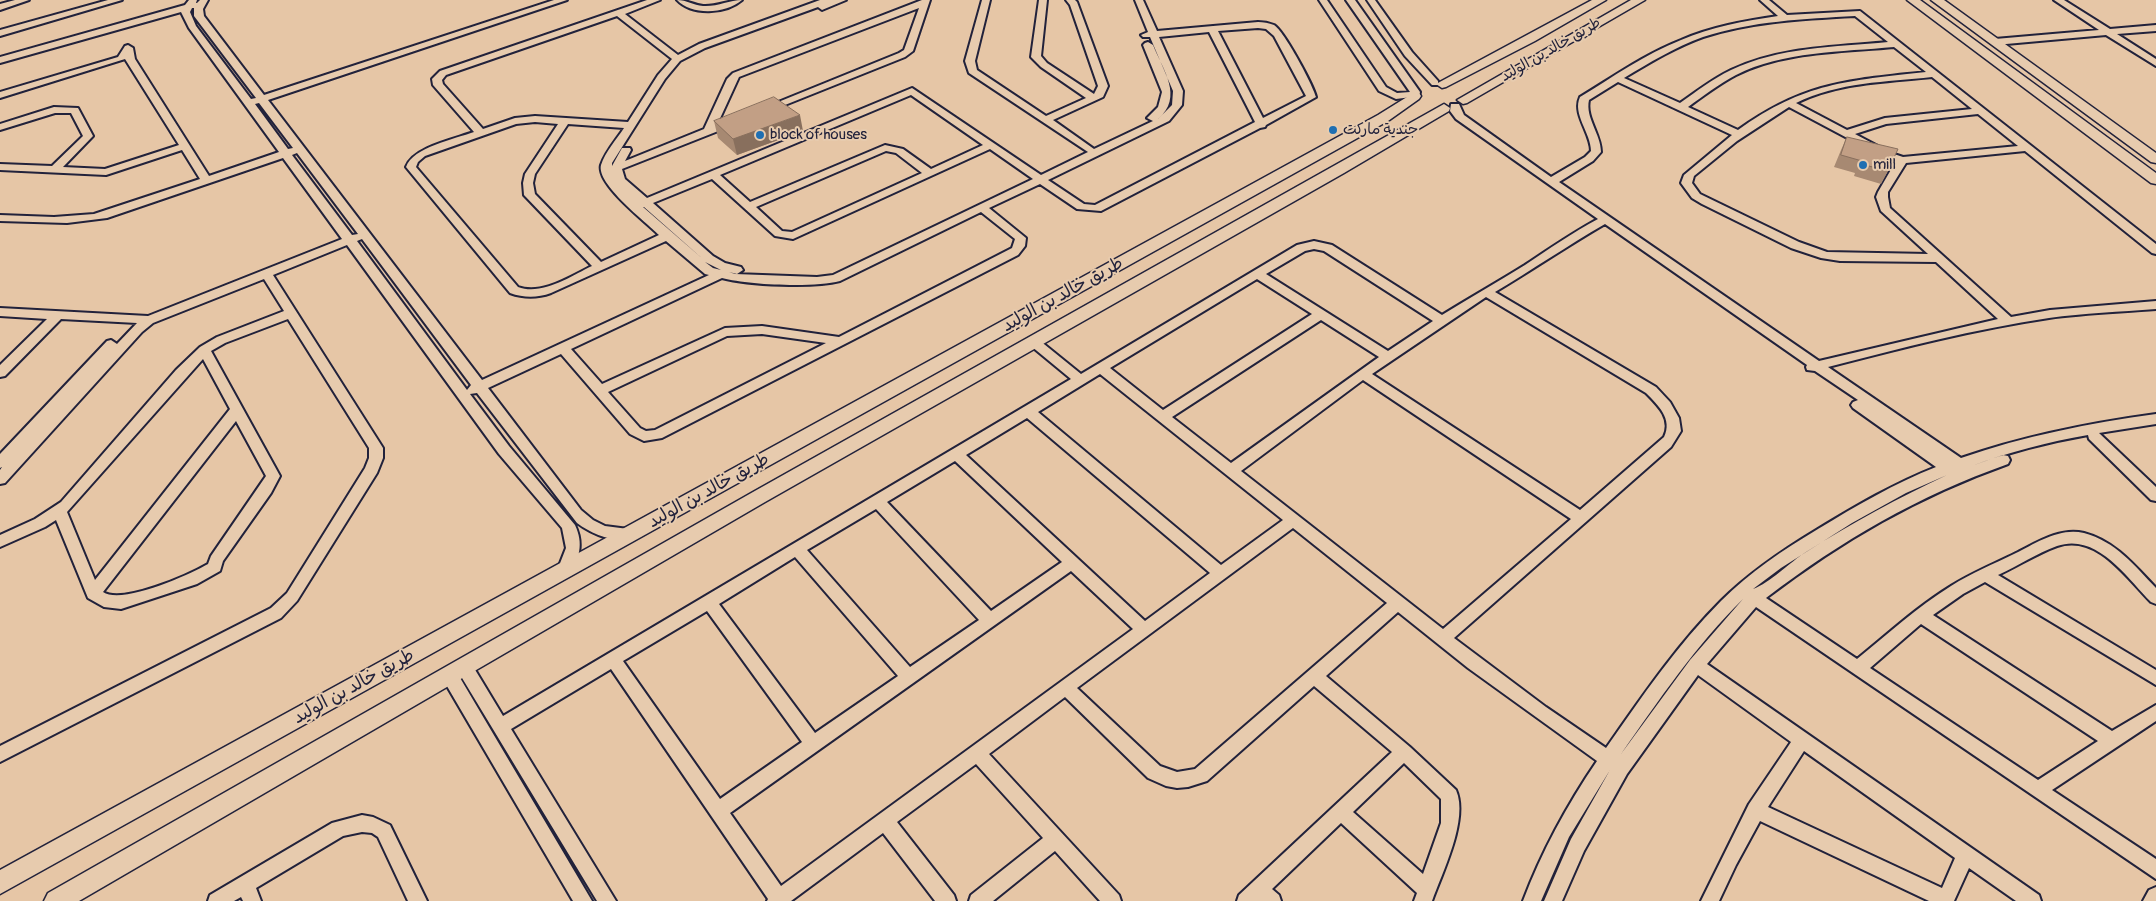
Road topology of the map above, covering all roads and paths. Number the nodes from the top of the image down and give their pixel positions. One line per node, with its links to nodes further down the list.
1 (25, 0): 27 (street)
2 (118, 0): 33 (street)
3 (656, 0): 28 (street)
4 (681, 0): 5 (street)
5 (738, 0)
6 (828, 0): 37 (street)
7 (842, 0): 46 (street)
8 (986, 0): 9 (street); 58 (street)
9 (997, 0)
10 (1043, 0): 50 (street)
11 (1070, 0): 50 (street)
12 (1130, 0): 34 (street)
13 (1139, 0): 34 (street)
14 (1323, 0): 47 (street)
15 (1350, 0): 47 (street)
16 (1371, 0): 45 (street)
17 (1600, 0): 41 (street, طريق خالد بن الوليد)
18 (1639, 0): 43 (street, طريق خالد بن الوليد)
19 (1764, 0): 29 (street)
20 (1913, 0): 26 (street)
21 (1936, 0): 35 (street)
22 (2058, 0): 32 (street)
23 (548, 1): 49 (street)
24 (926, 1): 55 (street); 65 (street)
25 (195, 5): 38 (street); 40 (street); 49 (street)
26 (1923, 5): 83 (street)
27 (0, 7)
28 (618, 13): 37 (street); 64 (street)
29 (1786, 19): 36 (street); 44 (street)
30 (2156, 28): 32 (street)
31 (1212, 29): 34 (street); 60 (street); 60 (street)
32 (2108, 32): 35 (street); 39 (street)
33 (0, 33)
34 (1149, 34): 72 (street); 81 (street)
35 (1995, 42): 74 (street)
36 (1897, 44): 42 (street); 53 (street)
37 (677, 58): 46 (street)
38 (0, 60)
39 (2156, 63)
40 (0, 66)
41 (1475, 67): 43 (street); 45 (street, طريق خالد بن الوليد)
42 (1935, 74): 51 (street); 54 (street)
43 (1499, 79): 52 (street, طريق خالد بن الوليد)
44 (1618, 79): 53 (street); 84 (street)
45 (1438, 83): 47 (street, طريق خالد بن الوليد); 52 (street)
46 (658, 89): 61 (street); 77 (street)
47 (1415, 94): 52 (street); 56 (street, طريق خالد بن الوليد)
48 (0, 95): 68 (street)
49 (252, 98): 70 (street); 73 (street)
50 (1093, 98): 58 (street)
51 (1789, 103): 66 (street); 67 (street)
52 (1452, 105): 63 (street, طريق خالد بن الوليد); 84 (street); 92 (street)
53 (1681, 107): 67 (street)
54 (1981, 111): 66 (street); 71 (street)
55 (756, 113)
56 (1383, 118): 63 (street); 124 (street, طريق خالد بن الوليد)
57 (740, 119): 65 (street)
58 (1045, 120): 72 (street)
59 (565, 121): 61 (street); 64 (street); 98 (street)
60 (1261, 124): 81 (street)
61 (631, 125): 86 (street)
62 (0, 127): 78 (street)
63 (1409, 130): 112 (street, طريق خالد بن الوليد)
64 (480, 132): 98 (street)
65 (708, 132): 77 (street)
66 (1847, 133): 75 (street)
67 (1738, 134): 97 (street)
68 (185, 146): 78 (street); 82 (street)
69 (991, 146): 79 (street); 80 (street); 81 (street)
70 (297, 147): 73 (street); 93 (street)
71 (2028, 148): 75 (street); 96 (street)
72 (1089, 149): 81 (street)
73 (284, 151): 82 (street); 95 (street)
74 (2156, 159)
75 (1902, 160): 97 (street)
76 (0, 167): 78 (street)
77 (616, 168): 86 (street)
78 (55, 169)
79 (930, 173): 87 (street); 87 (street)
80 (713, 174): 86 (street); 87 (street)
81 (1037, 177): 85 (street)
82 (205, 178): 90 (street)
83 (2156, 180)
84 (1552, 181): 92 (street)
85 (998, 196): 88 (street); 99 (street)
86 (641, 205): 94 (street); 99 (street)
87 (748, 207)
88 (982, 208): 99 (street); 111 (street)
89 (0, 212): 90 (street)
90 (50, 217): 91 (street)
91 (0, 218)
92 (1603, 221): 102 (street); 116 (street)
93 (362, 232): 95 (street); 121 (street)
94 (667, 236): 98 (street); 99 (street)
95 (348, 238): 100 (street); 108 (street); 123 (street)
96 (2156, 250)
97 (1938, 258): 110 (street)
98 (599, 267)
99 (720, 270): 113 (street); 121 (street)
100 (266, 273): 105 (street); 108 (street)
101 (1257, 274): 106 (street); 109 (street); 117 (street)
102 (1486, 292): 109 (street); 140 (street)
103 (2156, 305): 110 (street)
104 (0, 312): 107 (street)
105 (291, 313): 114 (street); 173 (street)
106 (1321, 314): 115 (street); 128 (street)
107 (58, 315): 108 (street); 118 (street)
108 (142, 320): 133 (street); 136 (street)
109 (1442, 321): 115 (street)
110 (2008, 321): 116 (street)
111 (841, 341): 122 (street); 122 (street)
112 (1035, 343): 120 (street); 127 (street, طريق خالد بن الوليد)
113 (563, 348): 121 (street); 122 (street)
114 (204, 350): 125 (street); 139 (street)
115 (1388, 357): 119 (street)
116 (1812, 367): 135 (street)
117 (1101, 368): 120 (street); 128 (street)
118 (1, 371)
119 (1363, 374): 134 (street); 140 (street)
120 (1080, 380): 126 (street)
121 (477, 383): 123 (street); 142 (street)
122 (600, 390)
123 (461, 391): 146 (street)
124 (881, 396): 127 (street); 142 (street, طريق خالد بن الوليد)
125 (236, 411): 149 (street); 149 (street)
126 (1028, 411): 132 (street); 147 (street)
127 (905, 416): 161 (street, طريق خالد بن الوليد)
128 (1163, 417): 134 (street)
129 (2156, 419): 135 (street)
130 (2156, 425): 131 (street)
131 (2094, 436): 135 (street); 137 (street)
132 (956, 454): 138 (street); 145 (street)
133 (0, 463)
134 (1231, 470): 141 (street)
135 (1959, 470): 150 (street)
136 (0, 479)
137 (2156, 496)
138 (877, 501): 144 (street); 155 (street)
139 (60, 512): 143 (street); 149 (street)
140 (1581, 518): 157 (street)
141 (1293, 520): 147 (street); 153 (street)
142 (632, 534): 146 (street, طريق خالد بن الوليد)
143 (0, 541)
144 (797, 549): 152 (street); 163 (street)
145 (1072, 563): 155 (street); 156 (street)
146 (565, 571): 184 (street, طريق خالد بن الوليد)
147 (1220, 574): 156 (street)
148 (1986, 574): 151 (street); 154 (street); 164 (street)
149 (93, 594)
150 (1748, 594): 159 (street); 160 (street); 174 (street)
151 (2156, 598)
152 (709, 602): 158 (street); 170 (street)
153 (1398, 603): 157 (street); 162 (street)
154 (1921, 616): 160 (street); 169 (street)
155 (990, 621): 163 (street)
156 (1144, 630): 165 (street)
157 (1444, 638): 174 (street)
158 (613, 659): 167 (street); 178 (street)
159 (1696, 665): 168 (street); 175 (street)
160 (1858, 668): 176 (street)
161 (458, 672): 167 (street); 192 (street, طريق خالد بن الوليد); 195 (street)
162 (1314, 676): 165 (street); 171 (street)
163 (909, 677): 170 (street)
164 (2156, 678)
165 (1066, 688): 172 (street)
166 (2156, 712): 169 (street)
167 (501, 726): 196 (street)
168 (1802, 740): 177 (street); 182 (street)
169 (2113, 741): 176 (street)
170 (814, 744): 178 (street)
171 (1404, 752): 179 (street); 186 (street)
172 (977, 753): 180 (street); 181 (street)
173 (0, 754)
174 (1607, 759): 175 (street); 200 (street)
175 (1622, 768): 201 (street)
176 (2037, 790): 183 (street)
177 (1755, 810): 190 (street); 191 (street)
178 (718, 811): 189 (street)
179 (1340, 812): 186 (street); 188 (street)
180 (885, 821): 189 (street); 197 (street)
181 (1055, 840): 198 (street); 199 (street)
182 (1966, 855): 191 (street); 202 (street)
183 (2156, 870)
184 (0, 883)
185 (248, 893): 193 (street); 194 (street)
186 (1425, 896)
187 (2156, 896): 203 (street)
188 (1259, 897)
189 (778, 900)
190 (1712, 900)
191 (1945, 900)
192 (56, 901)
193 (217, 901)
194 (418, 901)
195 (583, 901)
196 (607, 901)
197 (947, 901)
198 (978, 901)
199 (1112, 901)
200 (1532, 901)
201 (1553, 901)
202 (2032, 901)
203 (2152, 901)

